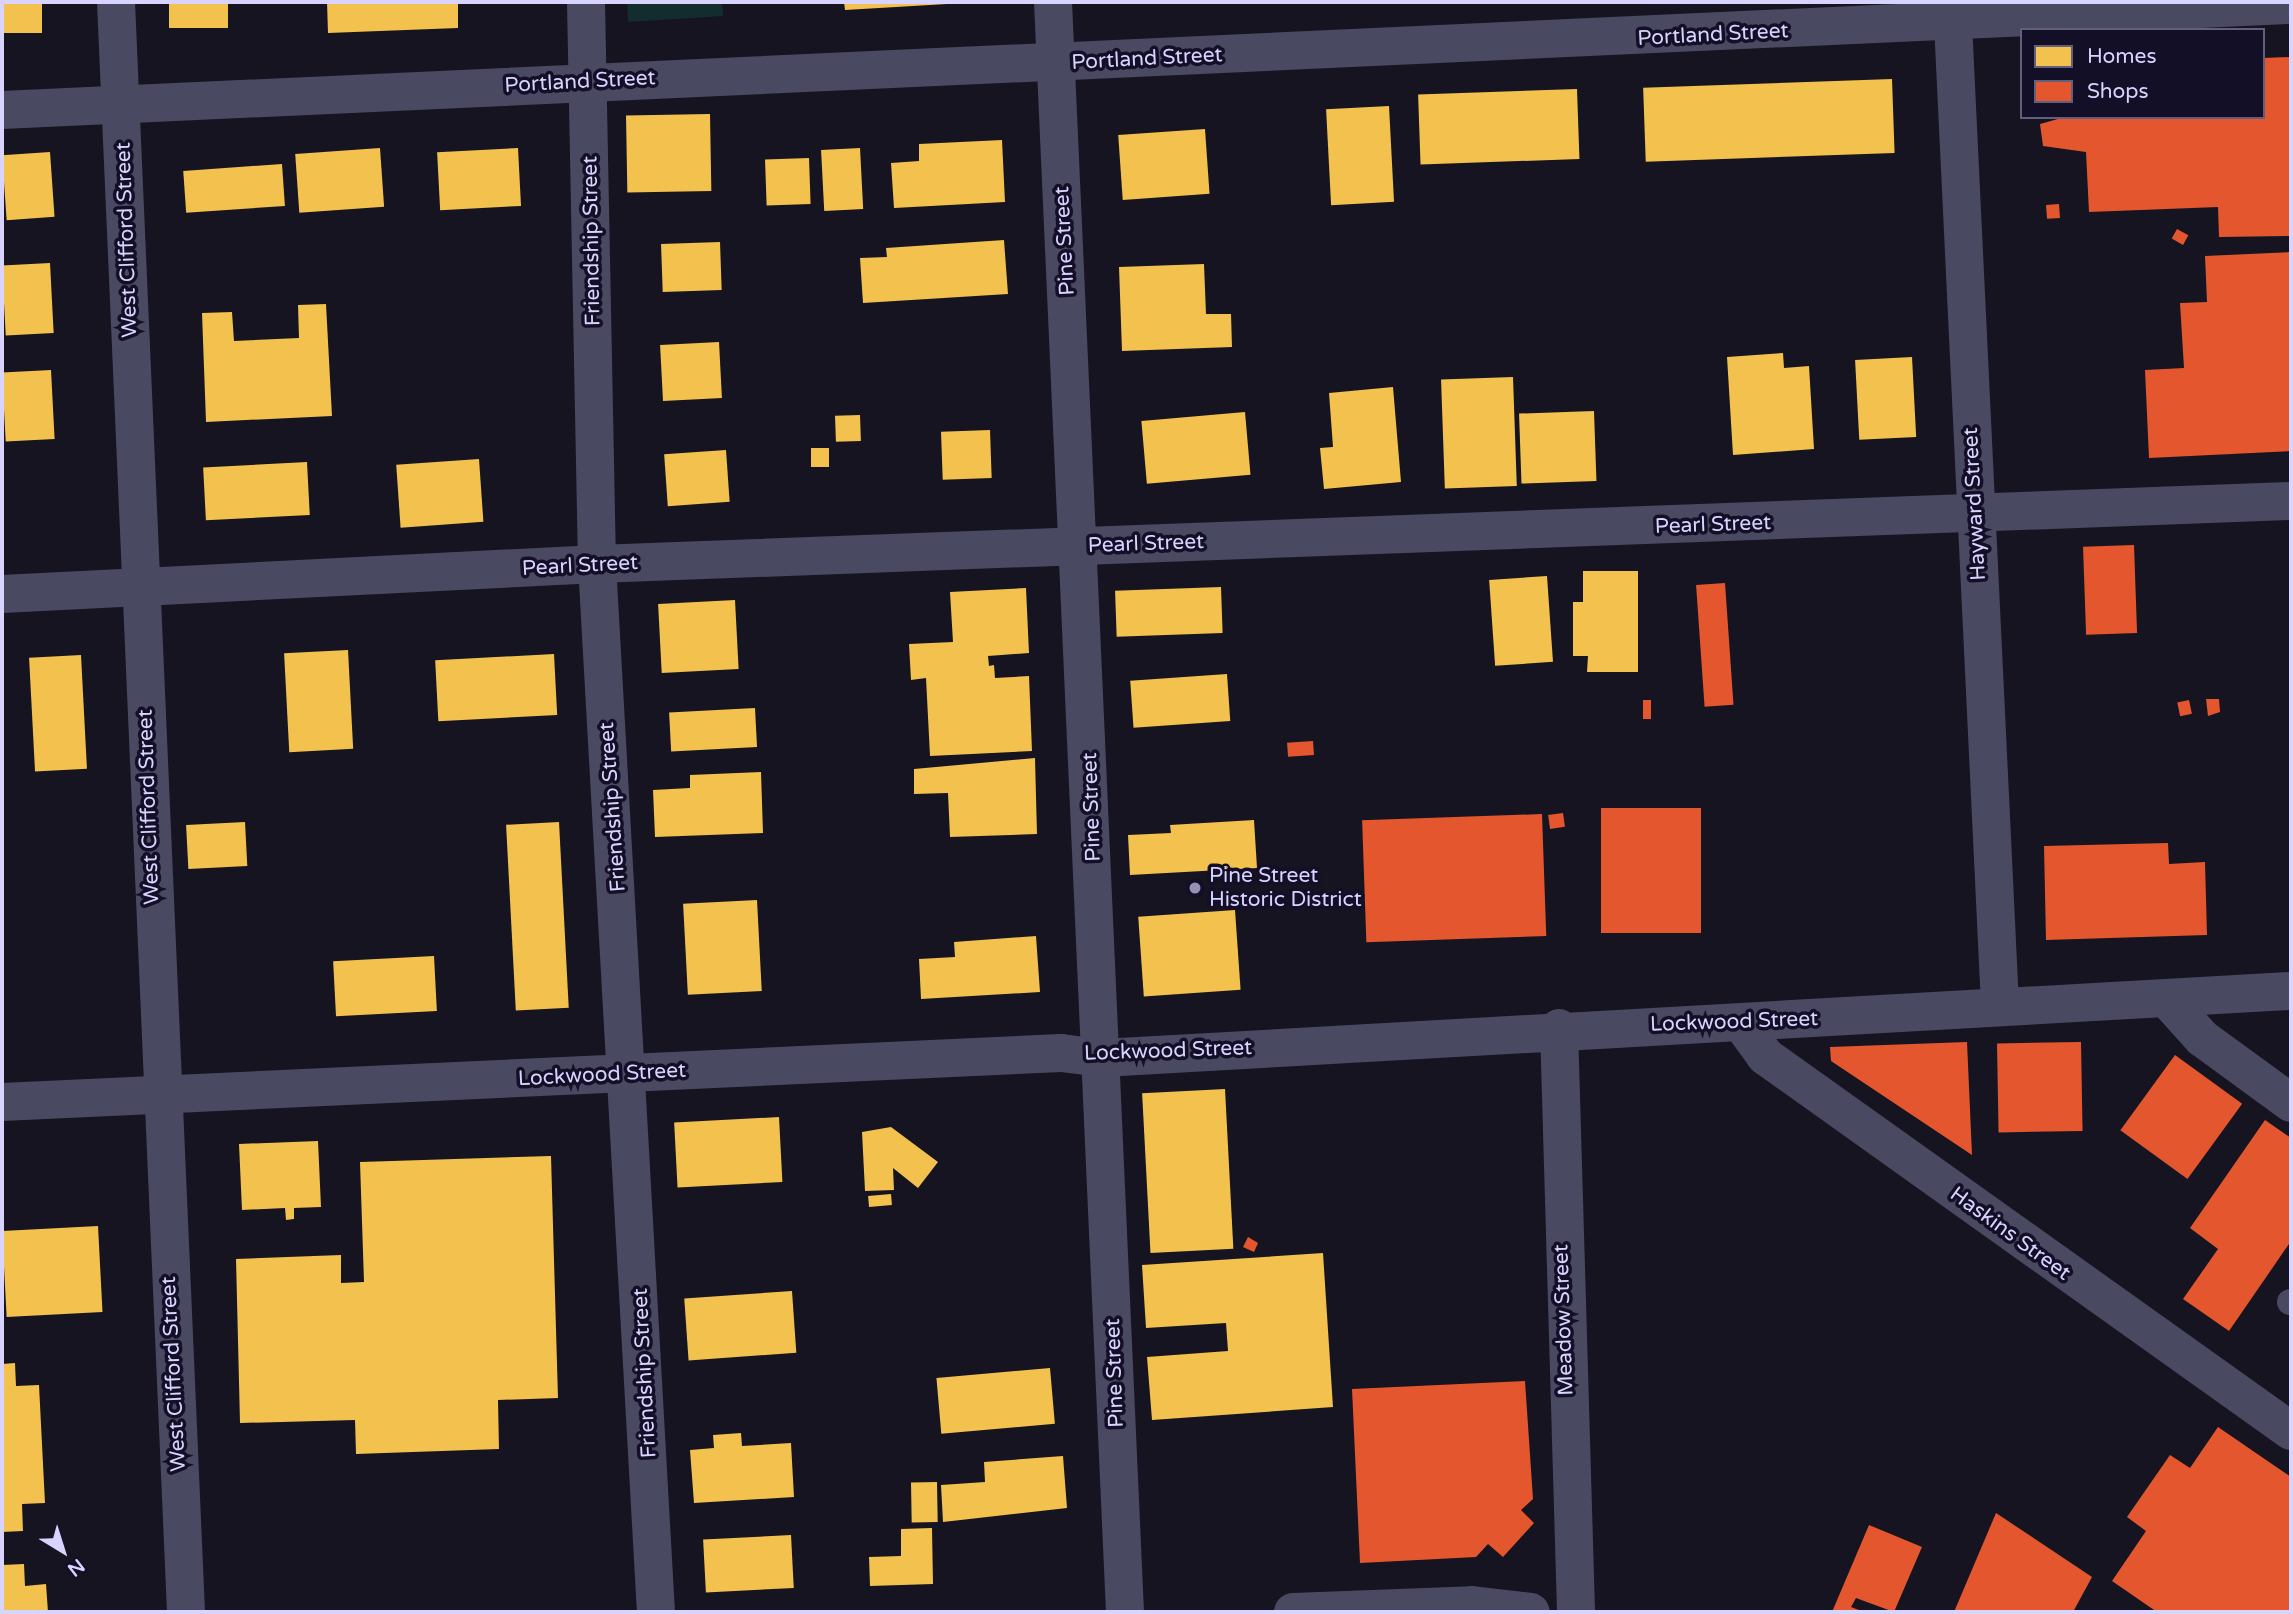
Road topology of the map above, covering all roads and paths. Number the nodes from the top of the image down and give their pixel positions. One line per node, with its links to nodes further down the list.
1 (116, 2): 8 (street, West Clifford Street)
2 (586, 2): 7 (street, Friendship Street)
3 (1053, 2): 6 (street, Pine Street)
4 (2291, 5): 5 (street, Portland Street)
5 (1952, 12): 6 (street, Portland Street); 11 (street, Hayward Street)
6 (1056, 64): 7 (street, Portland Street); 12 (street, Pine Street)
7 (589, 81): 8 (street, Portland Street); 13 (street, Friendship Street)
8 (122, 104): 9 (street, Portland Street); 14 (street, West Clifford Street)
9 (2, 110)
10 (2291, 502): 11 (street, Pearl Street)
11 (1975, 512): 12 (street, Pearl Street); 18 (street, Hayward Street)
12 (1081, 547): 13 (street, Pearl Street); 21 (street, Pine Street)
13 (597, 564): 14 (street, Pearl Street); 22 (street, Friendship Street)
14 (141, 589): 15 (street, Pearl Street); 23 (street, West Clifford Street)
15 (2, 594)
16 (2291, 991): 17 (street, Lockwood Street)
17 (2166, 998): 18 (street, Lockwood Street); 25 (street)
18 (2000, 1006): 19 (street, Lockwood Street)
19 (1742, 1024): 20 (street, Lockwood Street); 26 (street, Haskins Street)
20 (1559, 1028): 21 (street, Lockwood Street); 32 (street, Meadow Street)
21 (1102, 1058): 22 (street, Lockwood Street); 29 (street, Pine Street)
22 (630, 1073): 23 (street, Lockwood Street); 28 (street, Friendship Street)
23 (160, 1097): 24 (street, Lockwood Street); 27 (street, West Clifford Street)
24 (2, 1102)
25 (2291, 1103)
26 (2291, 1431)
27 (186, 1612)
28 (656, 1612)
29 (1125, 1612)
30 (1293, 1612): 31 (street)
31 (1531, 1612)
32 (1576, 1612)

